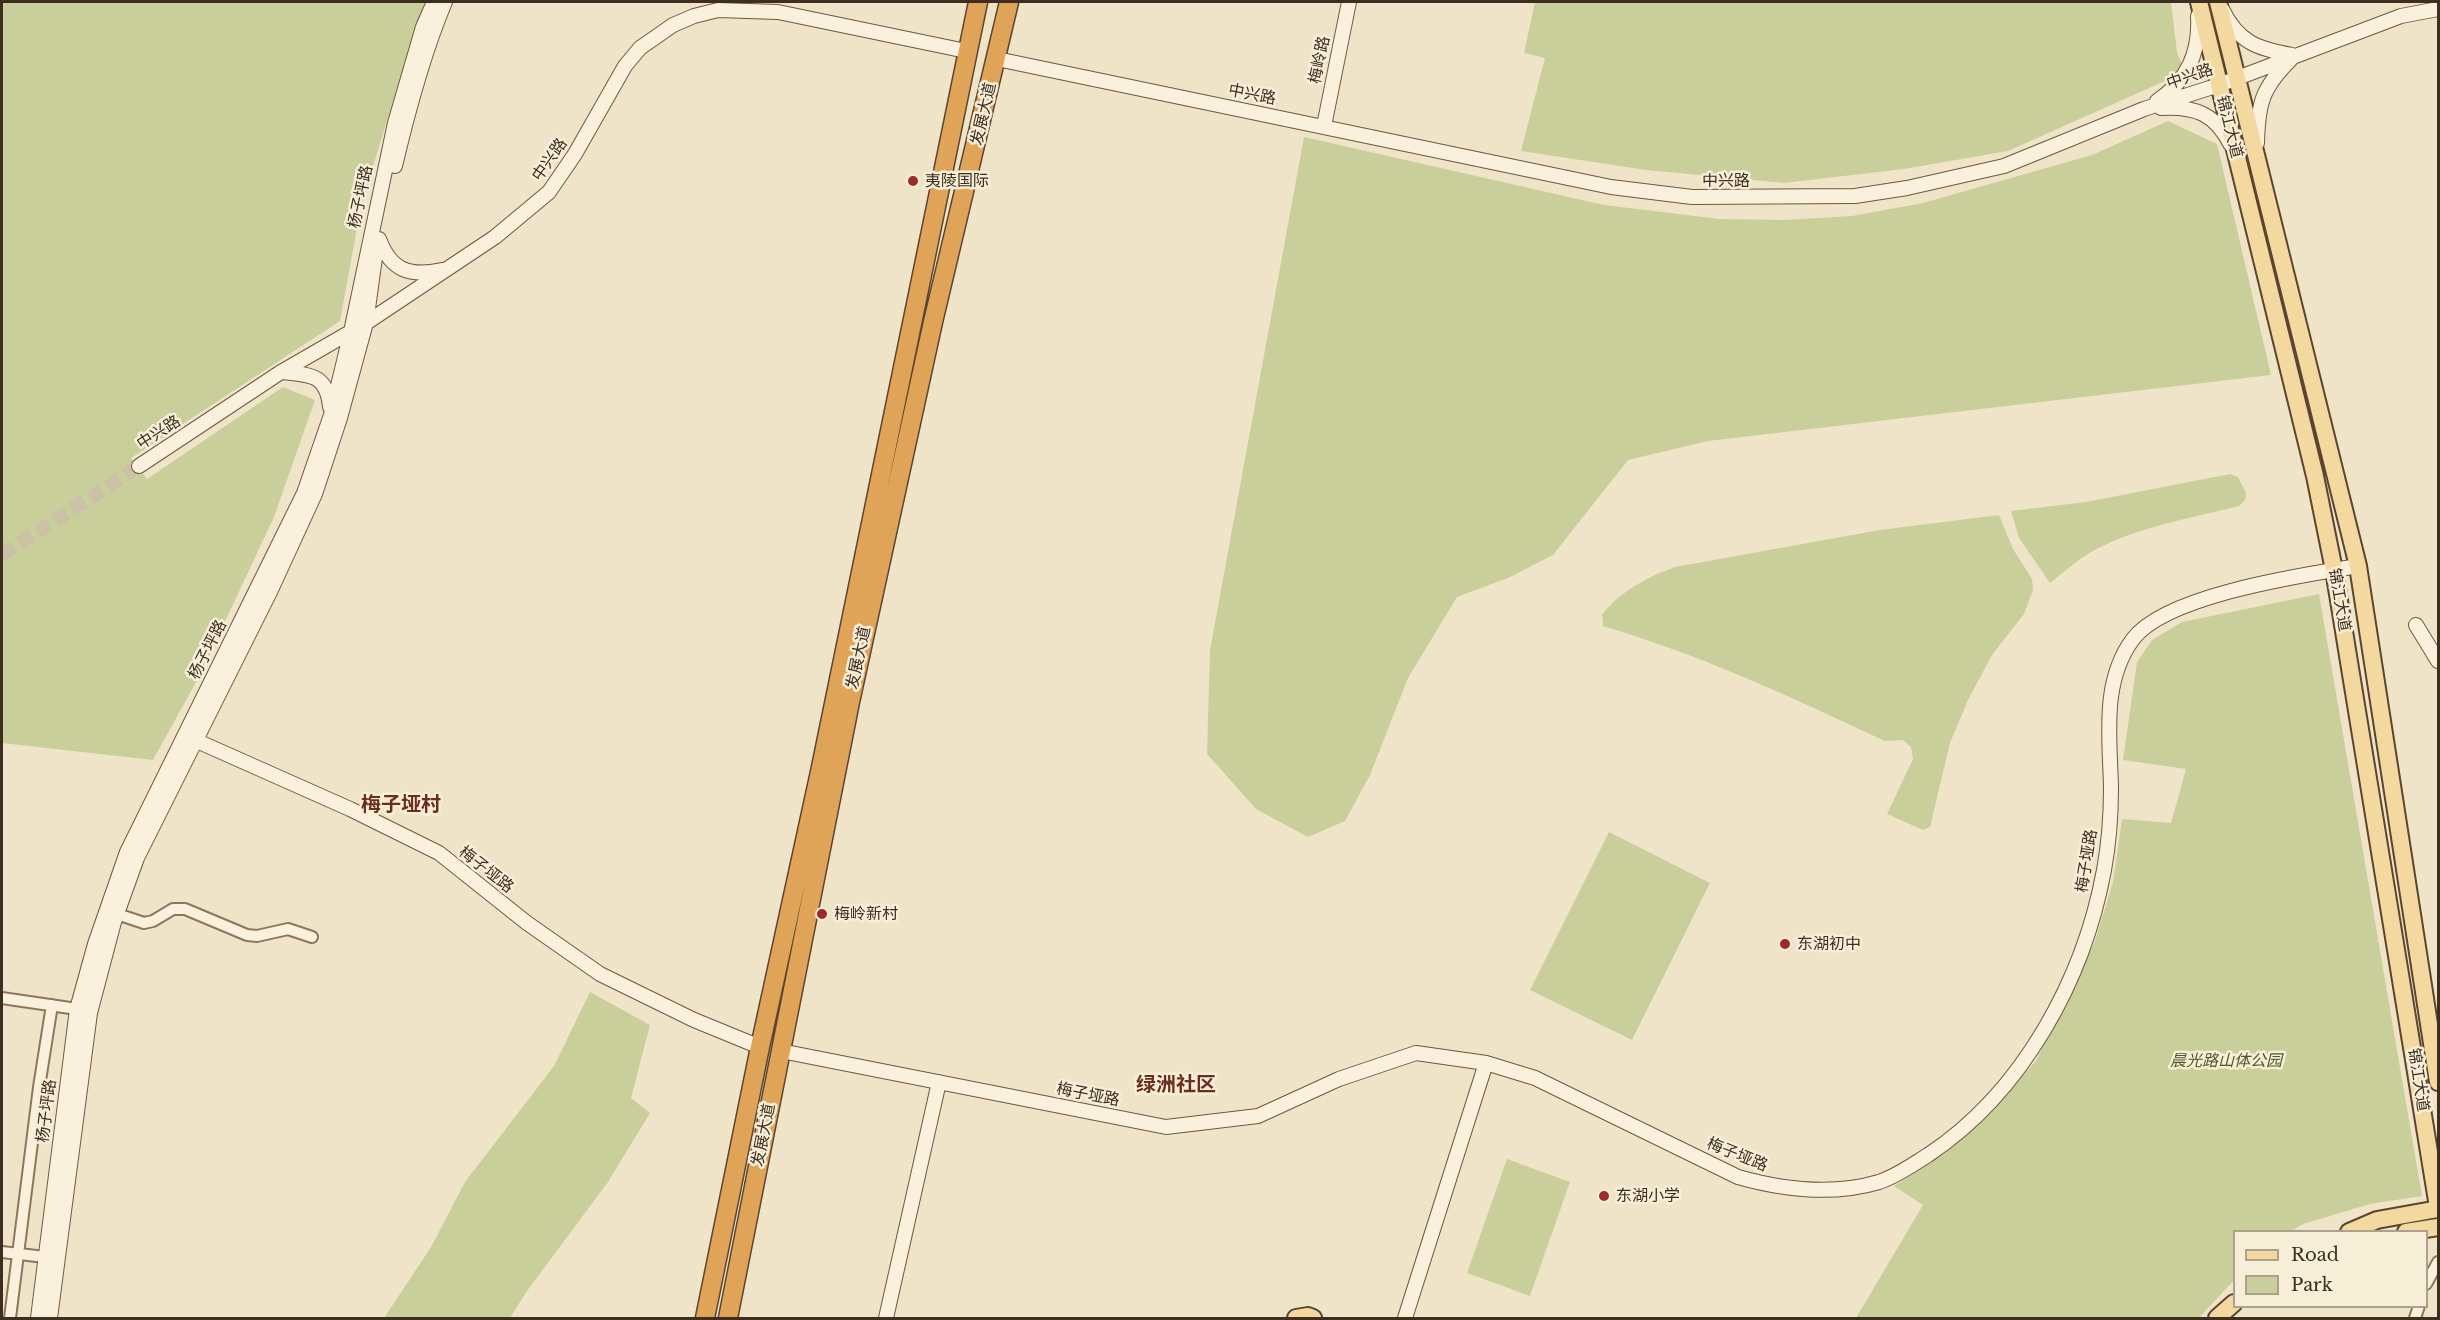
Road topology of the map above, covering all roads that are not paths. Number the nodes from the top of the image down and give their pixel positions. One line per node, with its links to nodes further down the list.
1 (434, 2): 19 (main road, 杨子坪路)
2 (446, 2): 19 (main road, 杨子坪路)
3 (978, 2): 10 (highway, 发展大道)
4 (1009, 2): 12 (highway, 发展大道)
5 (1349, 2): 16 (main road, 梅岭路)
6 (2198, 2): 14 (main road, 锦江大道); 15 (main road)
7 (2218, 2): 11 (main road); 13 (main road, 锦江大道)
8 (779, 7): 10 (main road, 中兴路); 20 (main road, 中兴路)
9 (2439, 9): 11 (main road, 中兴路)
10 (966, 51): 36 (highway, 发展大道)
11 (2295, 56): 13 (main road, 中兴路); 17 (main road)
12 (997, 59): 16 (main road, 中兴路); 37 (highway, 发展大道)
13 (2238, 77): 14 (main road, 中兴路); 17 (main road, 锦江大道)
14 (2219, 84): 15 (main road, 中兴路); 18 (main road, 锦江大道)
15 (2144, 110): 16 (main road, 中兴路); 18 (main road)
16 (1324, 126)
17 (2257, 154): 26 (main road, 锦江大道)
18 (2237, 157): 27 (main road, 锦江大道)
19 (374, 236): 20 (main road); 21 (main road); 22 (main road, 杨子坪路)
20 (449, 268): 21 (main road, 中兴路)
21 (366, 323): 22 (main road, 中兴路); 30 (main road)
22 (351, 332): 23 (main road, 中兴路); 24 (main road, 杨子坪路)
23 (281, 372): 24 (main road); 25 (main road, 中兴路)
24 (331, 415): 30 (main road, 杨子坪路)
25 (139, 466)
26 (2358, 566): 27 (main road, 梅子垭路); 40 (main road, 锦江大道)
27 (2334, 570): 38 (main road, 梅子垭路); 41 (main road, 锦江大道)
28 (2416, 625): 29 (main road)
29 (2439, 661)
30 (189, 737): 31 (main road); 35 (main road, 杨子坪路); 36 (main road, 梅子垭路)
31 (117, 914): 32 (street); 53 (main road)
32 (312, 937)
33 (2, 998): 34 (street)
34 (52, 1005): 35 (street); 46 (street)
35 (77, 1009): 47 (main road, 杨子坪路)
36 (760, 1047): 54 (highway, 发展大道)
37 (781, 1051): 39 (main road, 梅子垭路); 55 (highway, 发展大道)
38 (1486, 1063): 39 (main road, 梅子垭路); 59 (main road)
39 (939, 1082): 56 (main road)
40 (2439, 1082)
41 (2439, 1208): 43 (main road)
42 (2439, 1227): 44 (main road)
43 (2354, 1230)
44 (2419, 1230)
45 (2, 1252): 46 (street)
46 (18, 1254): 47 (street); 51 (street)
47 (45, 1257): 52 (main road, 杨子坪路)
48 (2439, 1262): 49 (street)
49 (2428, 1280)
50 (2233, 1304): 60 (main road)
51 (10, 1318)
52 (38, 1318)
53 (50, 1318)
54 (705, 1318)
55 (728, 1318)
56 (886, 1318)
57 (1296, 1318): 58 (main road)
58 (1313, 1318)
59 (1405, 1318)
60 (2217, 1318)

